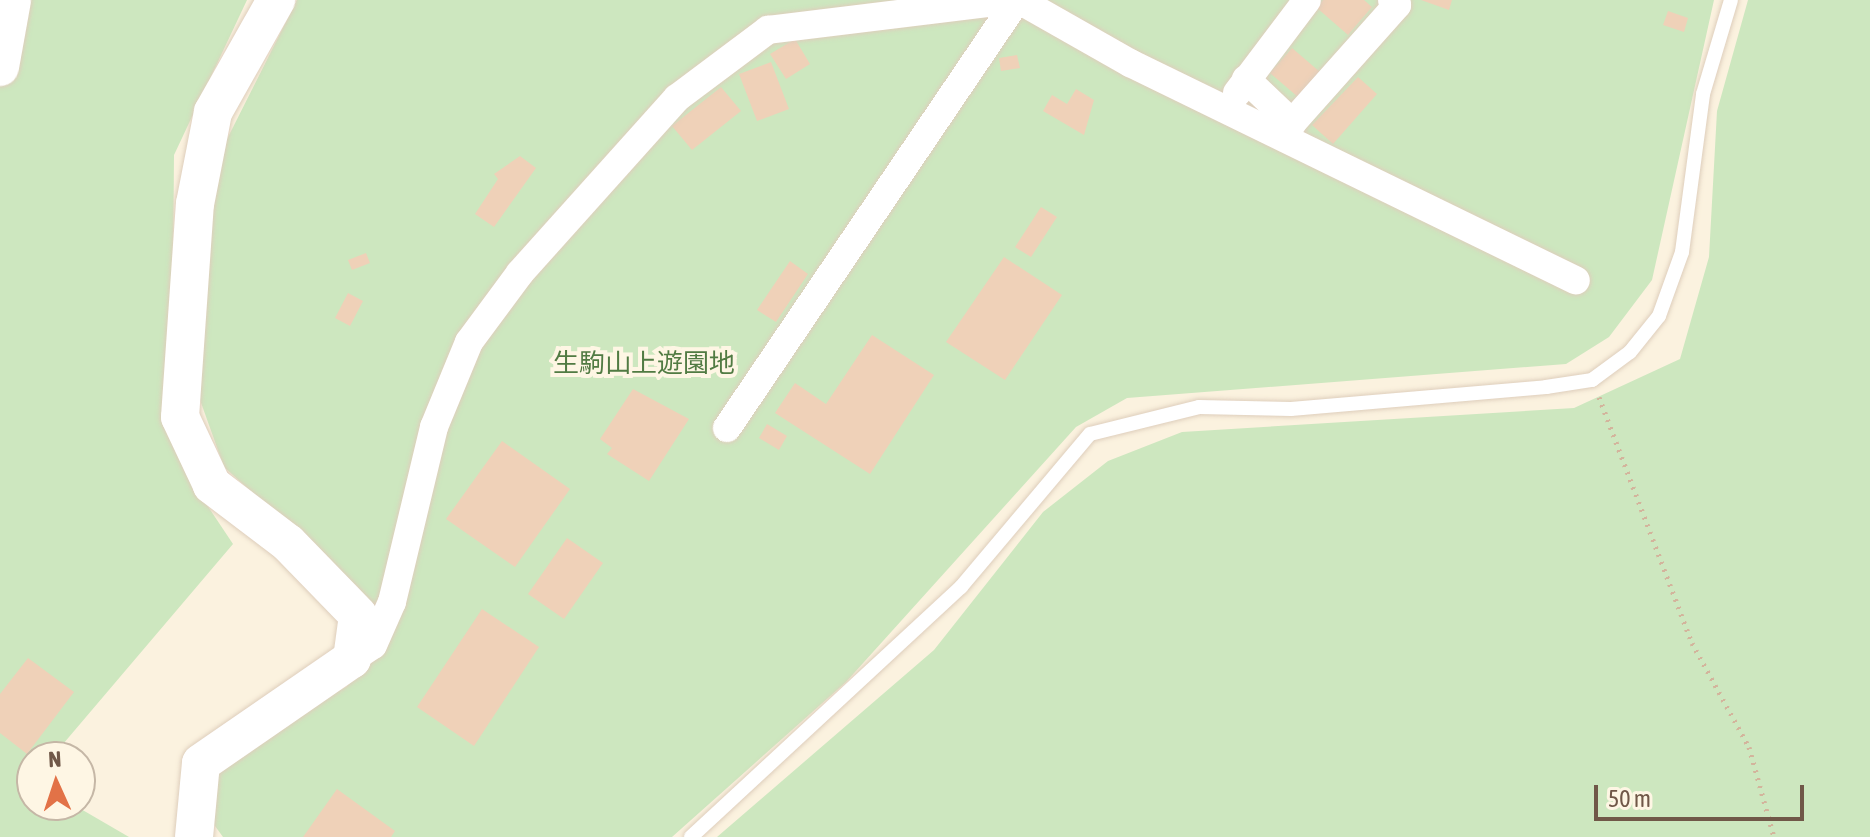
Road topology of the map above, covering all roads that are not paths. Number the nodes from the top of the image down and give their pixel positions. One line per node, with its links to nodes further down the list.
1 (12, 0): 8 (street)
2 (276, 0): 13 (street)
3 (1017, 0): 7 (street); 10 (street); 12 (street)
4 (1307, 0): 9 (street)
5 (1392, 0): 9 (street)
6 (1731, 0): 15 (lane)
7 (934, 5): 13 (street)
8 (0, 67)
9 (1246, 79): 10 (street)
10 (1225, 110): 11 (street)
11 (1576, 281)
12 (727, 428)
13 (352, 659): 14 (street)
14 (194, 837)
15 (691, 837)

